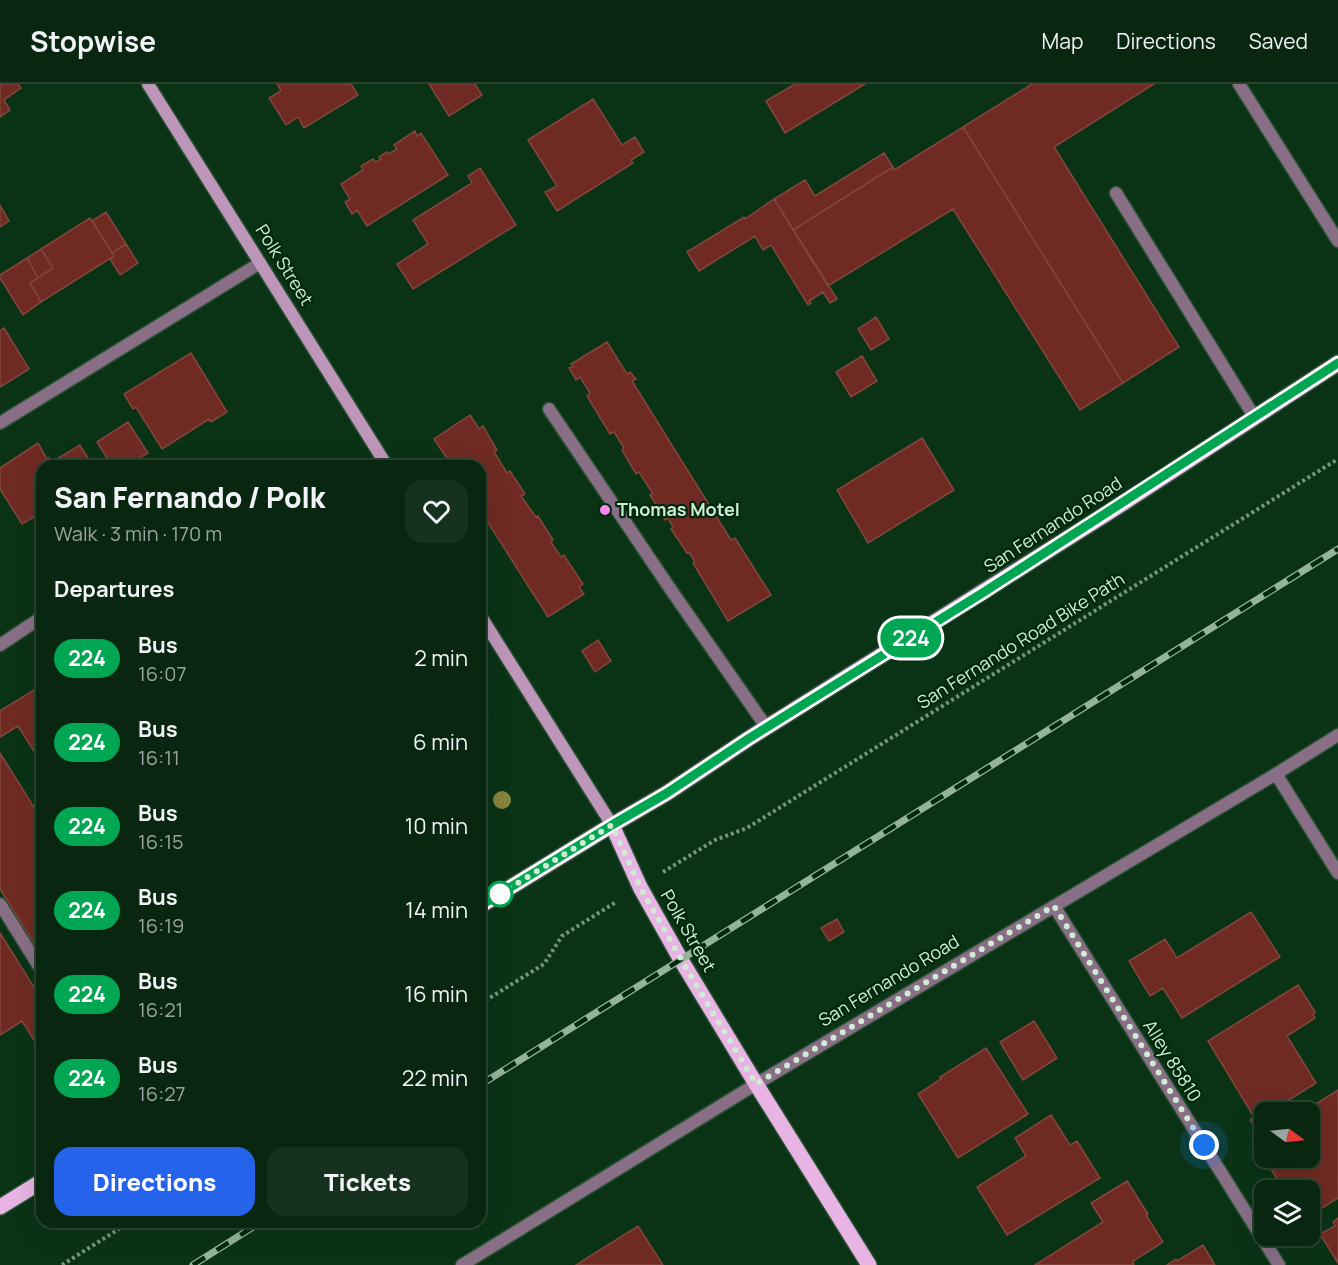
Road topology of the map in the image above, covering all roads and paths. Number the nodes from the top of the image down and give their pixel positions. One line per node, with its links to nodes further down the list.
1 (148, 84): 5 (street, Polk Street)
2 (1239, 84): 4 (street)
3 (1116, 193): 8 (street)
4 (1338, 241)
5 (260, 263): 9 (street); 11 (street, Polk Street)
6 (1338, 363): 8 (main road, San Fernando Road)
7 (549, 409): 15 (street)
8 (1255, 418): 15 (main road, San Fernando Road)
9 (0, 423)
10 (1338, 459): 19 (path, San Fernando Road Bike Path)
11 (383, 460)
12 (36, 621): 14 (street)
13 (486, 625): 18 (street, Polk Street)
14 (0, 645)
15 (767, 728): 18 (main road, San Fernando Road)
16 (1338, 735): 17 (street, San Fernando Road)
17 (1276, 774): 20 (street); 23 (street, San Fernando Road)
18 (612, 825): 21 (main road, San Fernando Road); 27 (main road, Polk Street)
19 (715, 840)
20 (1338, 873)
21 (486, 902)
22 (0, 904): 25 (street)
23 (1054, 906): 27 (street, San Fernando Road); 34 (street, Alley 85810)
24 (562, 936): 26 (path)
25 (36, 961)
26 (486, 1000)
27 (756, 1084): 32 (street, San Fernando Road); 33 (main road, Polk Street)
28 (36, 1185): 29 (main road)
29 (0, 1207)
30 (121, 1228): 31 (path)
31 (62, 1265)
32 (462, 1265)
33 (869, 1265)
34 (1279, 1265)

